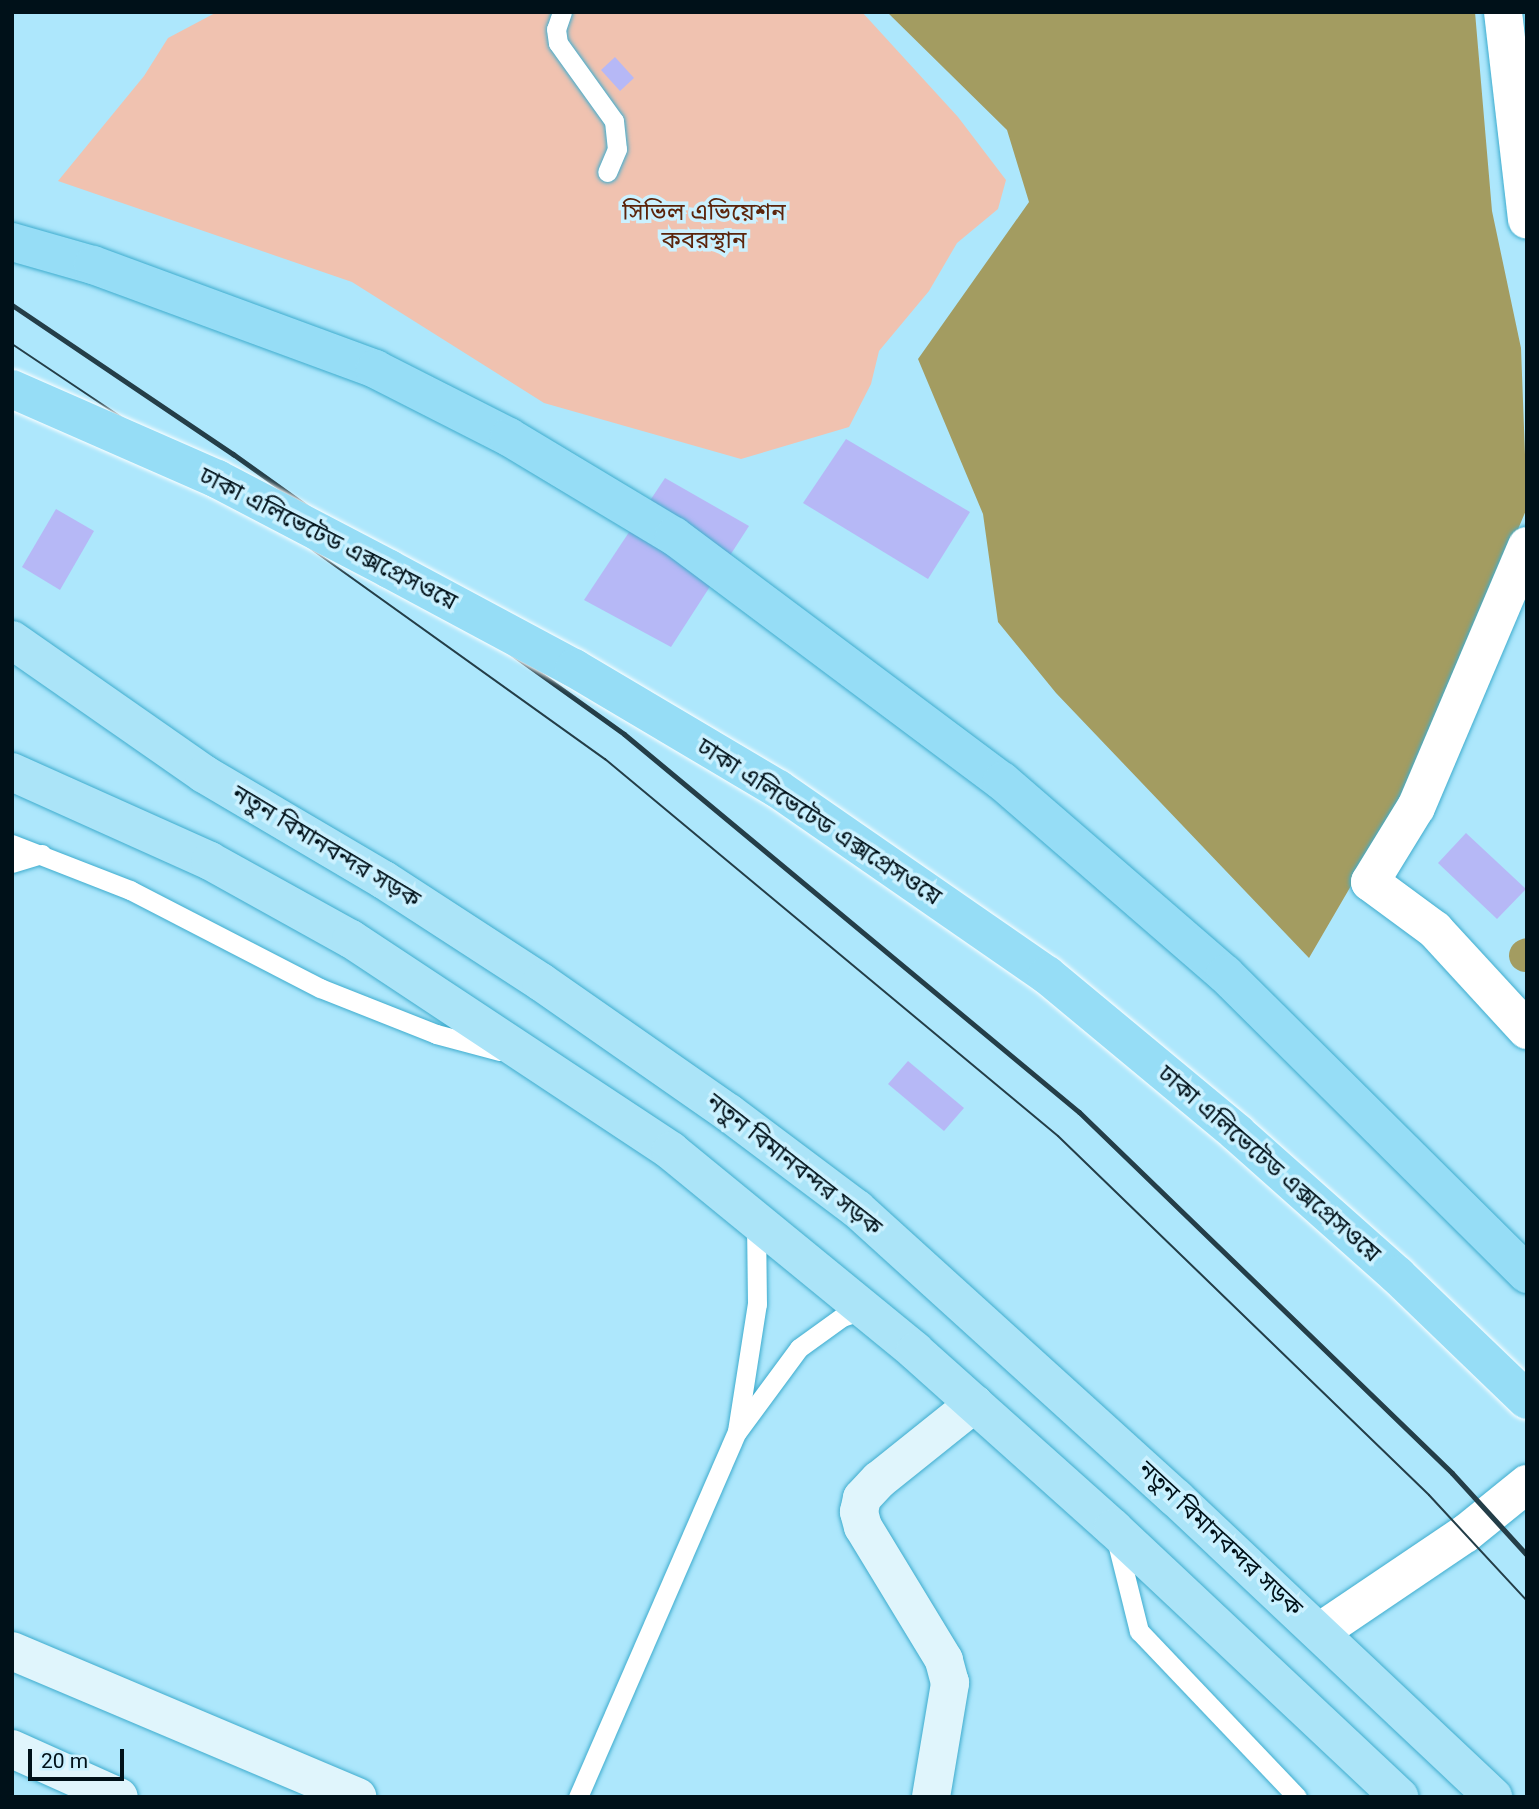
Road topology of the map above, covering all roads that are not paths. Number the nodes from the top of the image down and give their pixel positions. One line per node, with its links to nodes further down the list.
1 (562, 12): 3 (lane)
2 (1503, 12): 4 (street)
3 (607, 172)
4 (1527, 220)
5 (12, 242): 16 (highway)
6 (12, 389): 18 (highway, ঢাকা এলিভেটেড এক্সপ্রেসওয়ে, bridge)
7 (1527, 546): 13 (street)
8 (12, 640): 23 (highway, নতুন বিমানবন্দর সড়ক)
9 (12, 772): 14 (highway)
10 (12, 844): 11 (lane)
11 (42, 854): 12 (lane); 14 (lane)
12 (12, 863)
13 (1527, 1030)
14 (535, 1060): 15 (highway)
15 (756, 1217): 17 (highway); 20 (lane)
16 (1527, 1274)
17 (867, 1308): 19 (highway); 20 (lane)
18 (1527, 1400)
19 (974, 1404): 22 (highway); 29 (main road)
20 (737, 1432): 28 (lane)
21 (1527, 1484): 23 (street)
22 (1113, 1528): 30 (lane); 31 (highway)
23 (1321, 1631): 32 (highway, নতুন বিমানবন্দর সড়ক)
24 (12, 1651): 27 (main road)
25 (12, 1749): 26 (main road)
26 (119, 1797)
27 (357, 1797)
28 (578, 1797)
29 (931, 1797)
30 (1297, 1797)
31 (1399, 1797)
32 (1493, 1797)

